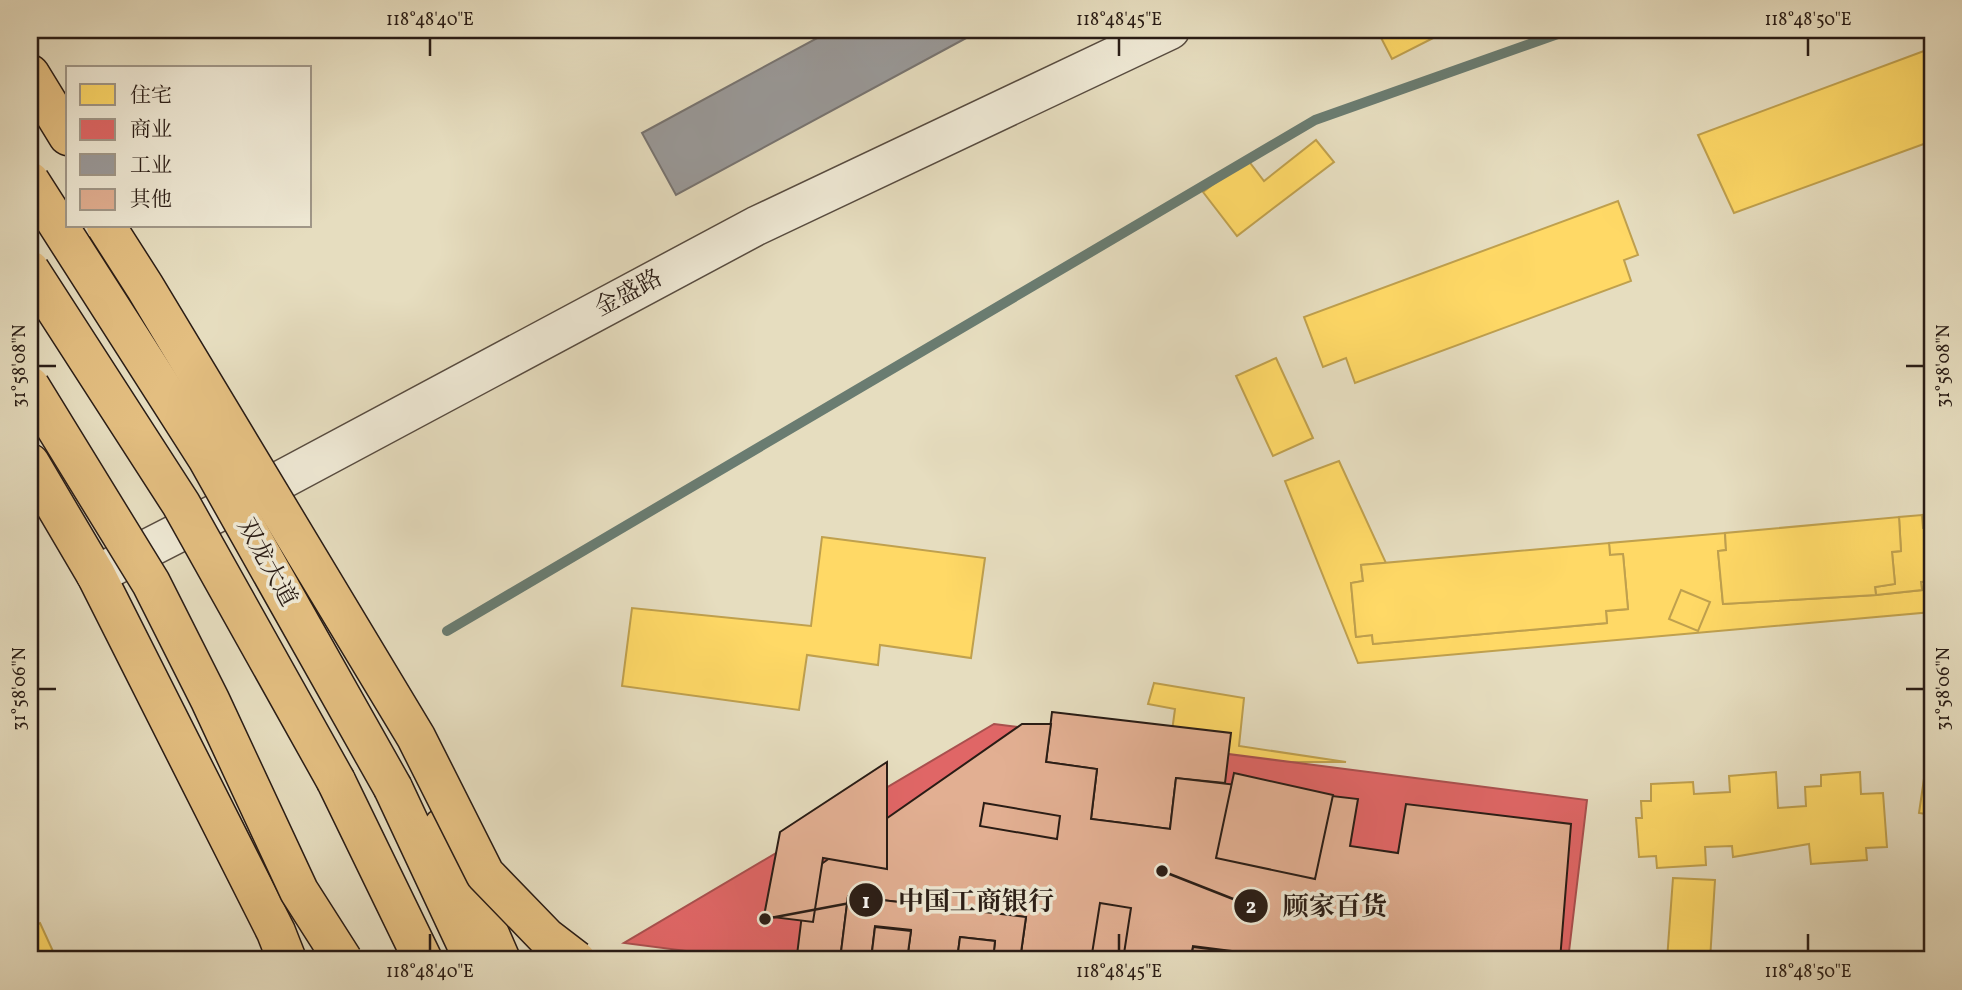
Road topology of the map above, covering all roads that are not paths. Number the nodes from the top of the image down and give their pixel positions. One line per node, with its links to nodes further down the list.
1 (1170, 30): 12 (street, 金盛路)
2 (30, 74): 4 (highway)
3 (30, 109): 5 (highway)
4 (66, 133)
5 (66, 165)
6 (30, 181): 17 (highway, 双龙大道, bridge)
7 (107, 228): 19 (highway, bridge)
8 (126, 228): 12 (highway, 双龙大道)
9 (30, 270): 16 (highway, 双龙大道, bridge)
10 (30, 386): 15 (highway, bridge)
11 (30, 463): 13 (highway)
12 (283, 479): 13 (street, 金盛路); 18 (highway, 双龙大道)
13 (96, 575): 14 (highway)
14 (287, 960)
15 (343, 960)
16 (423, 960)
17 (473, 960)
18 (501, 960)
19 (576, 960)

